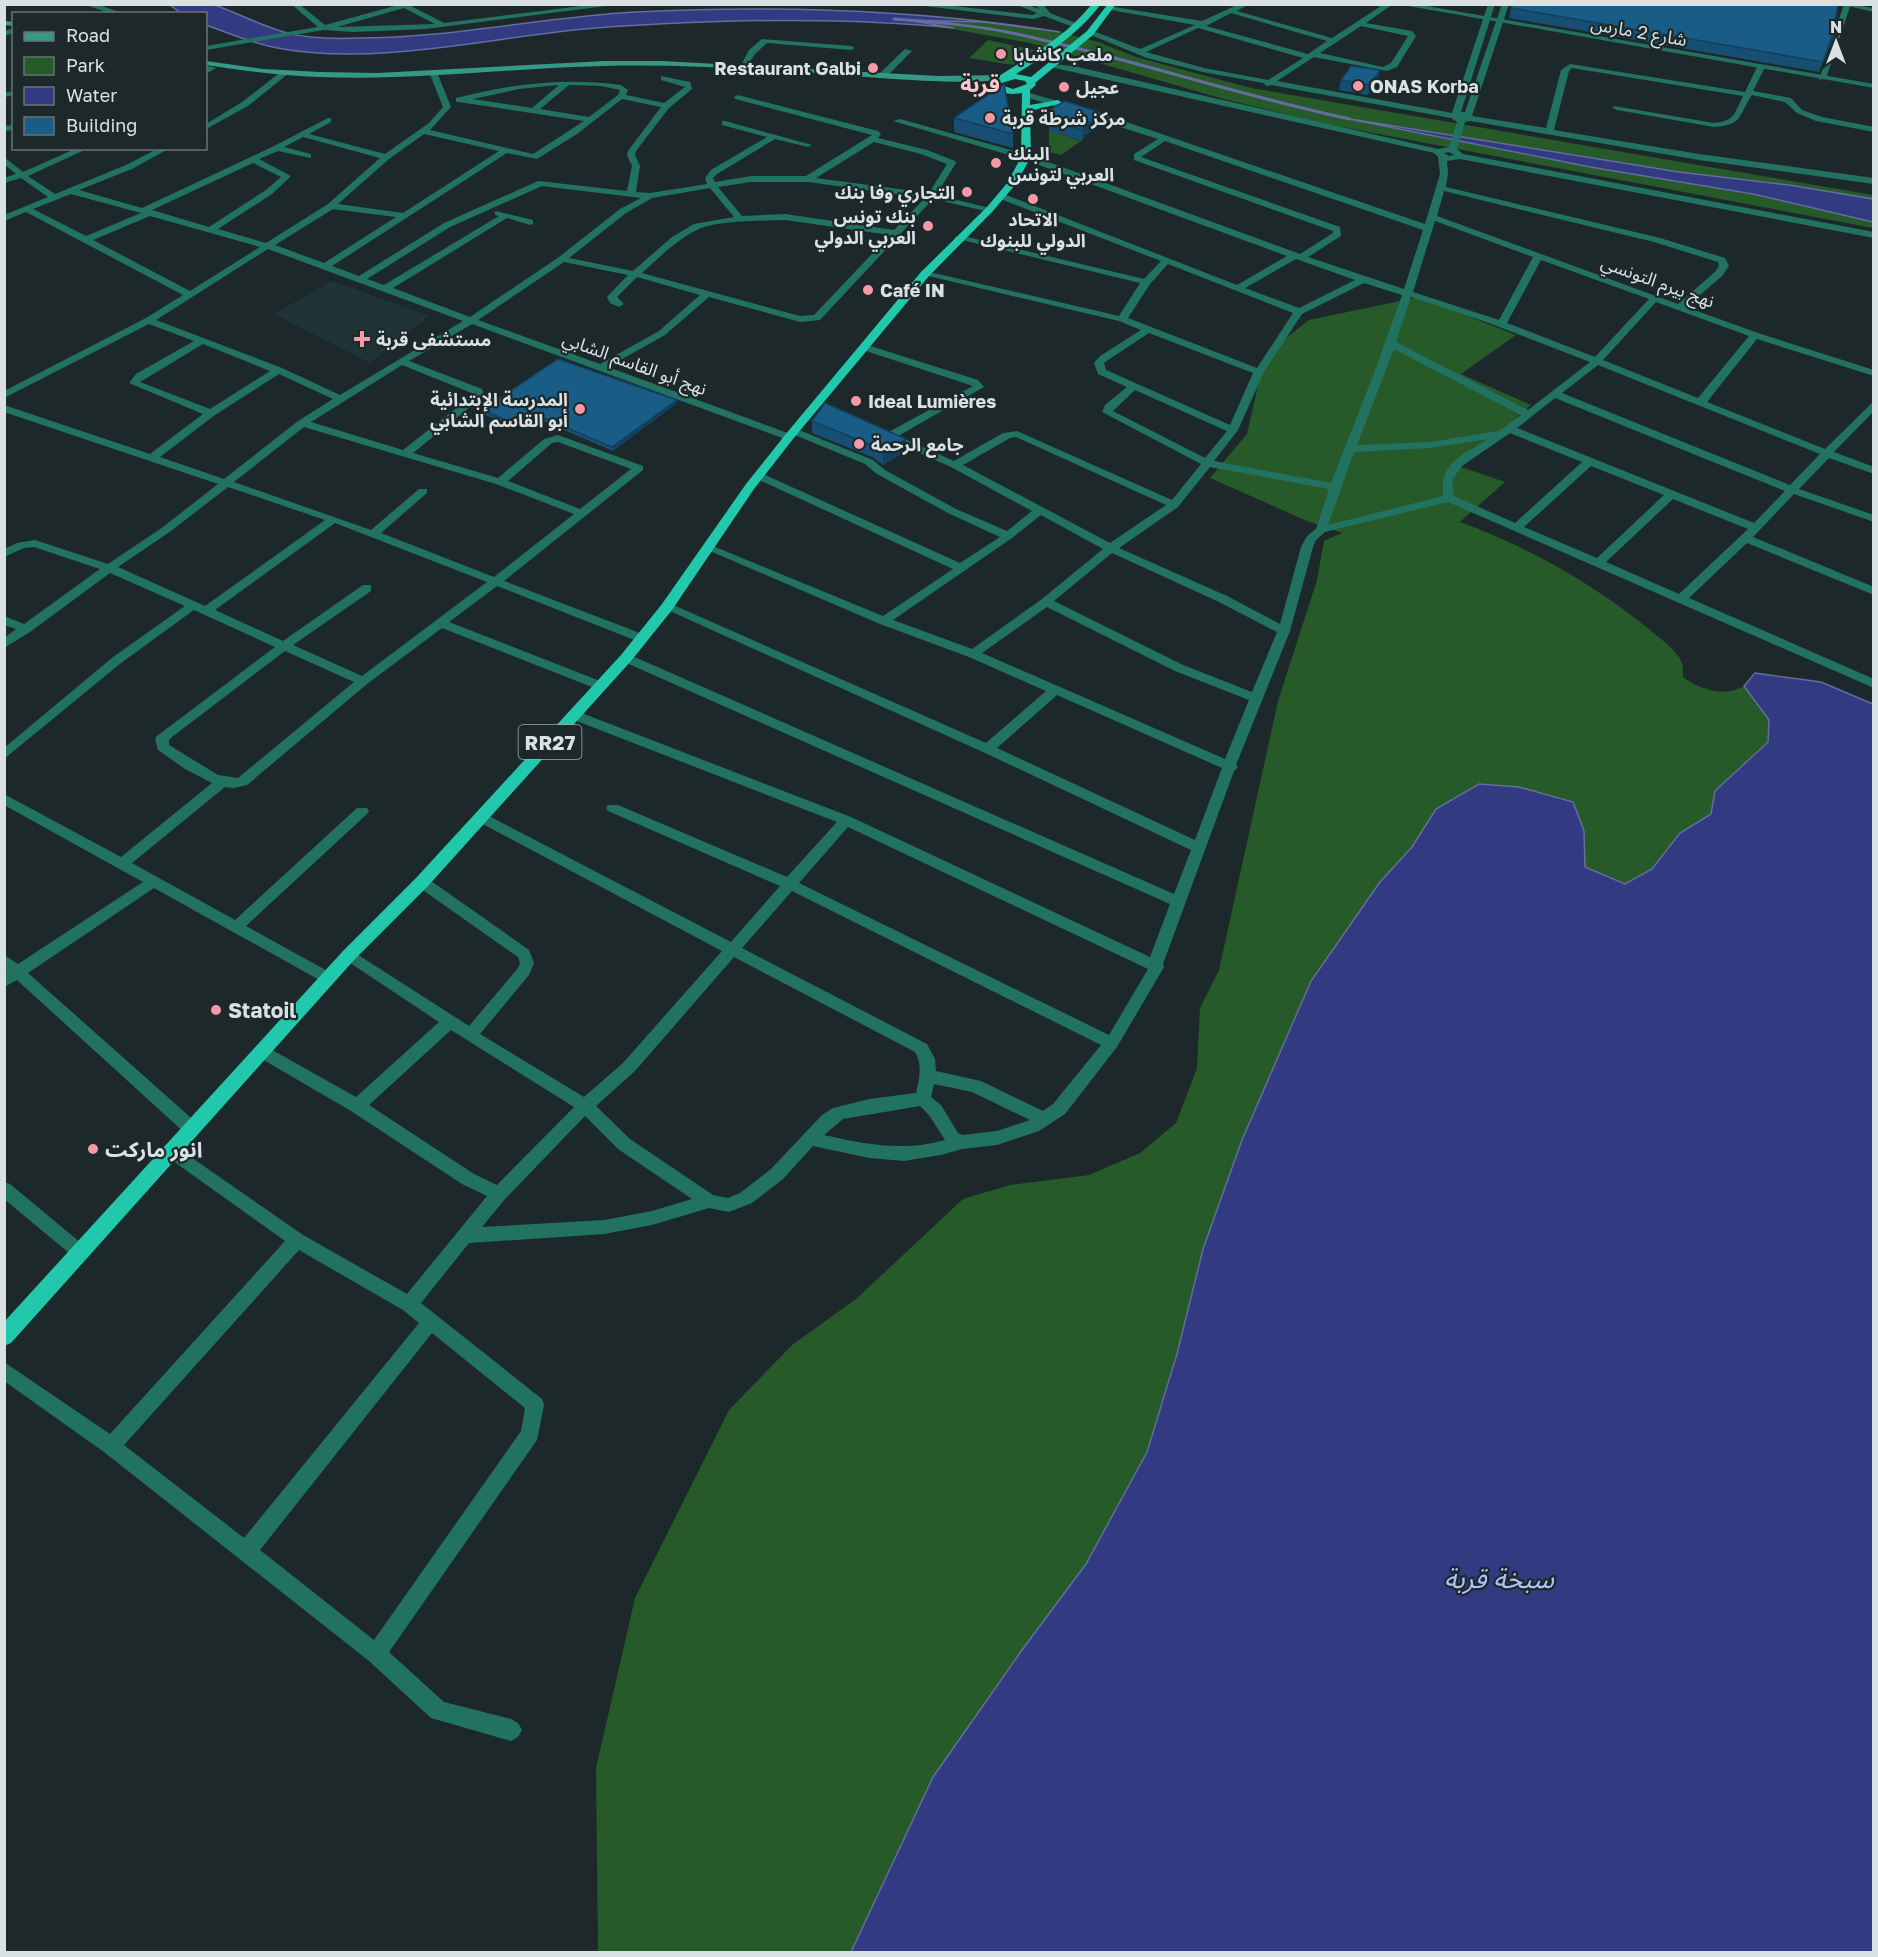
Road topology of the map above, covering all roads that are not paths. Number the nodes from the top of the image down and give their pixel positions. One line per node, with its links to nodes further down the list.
1 (86, 4): 22 (street)
2 (294, 4): 29 (street)
3 (377, 4): 19 (street)
4 (570, 4): 21 (street)
5 (619, 4): 21 (street)
6 (911, 4): 23 (street)
7 (1018, 4): 23 (street)
8 (1038, 4): 23 (street)
9 (1097, 4): 30 (highway)
10 (1246, 4): 18 (street)
11 (1390, 4): 26 (street)
12 (1400, 4): 24 (street, شارع 2 مارس)
13 (1492, 4): 24 (street)
14 (1506, 4): 25 (street)
15 (1850, 4): 20 (street); 51 (street)
16 (408, 5): 19 (street); 27 (street)
17 (1111, 6): 28 (street); 31 (highway)
18 (1231, 8): 28 (street); 33 (street)
19 (392, 10): 29 (street)
20 (1874, 10)
21 (558, 11): 27 (street)
22 (115, 12)
23 (1046, 15): 30 (street)
24 (1487, 20): 25 (street, شارع 2 مارس); 68 (street)
25 (1500, 22): 44 (street, شارع 2 مارس); 68 (street)
26 (1360, 24): 33 (street); 39 (street)
27 (443, 25): 29 (street)
28 (1201, 25): 38 (street); 39 (street)
29 (324, 28): 34 (street)
30 (1076, 29): 49 (highway)
31 (1089, 35): 38 (street); 40 (highway)
32 (215, 39): 34 (street)
33 (1334, 41): 39 (street)
34 (224, 44): 35 (street)
35 (207, 48)
36 (851, 48): 43 (street)
37 (908, 51): 48 (street)
38 (1140, 52): 53 (street)
39 (1311, 56): 53 (street)
40 (1061, 58): 41 (highway); 45 (street)
41 (1050, 66): 45 (street); 59 (highway)
42 (207, 67): 47 (main road)
43 (742, 67): 46 (main road); 48 (main road)
44 (1761, 67): 51 (street, شارع 2 مارس); 57 (street)
45 (1073, 68): 89 (street)
46 (433, 74): 47 (main road); 56 (main road); 61 (street)
47 (282, 75): 73 (street)
48 (883, 75): 49 (main road)
49 (1003, 77): 56 (highway); 59 (highway)
50 (664, 78): 65 (street)
51 (1822, 78): 55 (street, شارع 2 مارس)
52 (568, 82): 54 (street); 58 (street); 67 (street)
53 (1267, 84): 68 (street)
54 (538, 85): 62 (street); 63 (street)
55 (1874, 86)
56 (999, 91): 59 (highway); 59 (highway)
57 (1749, 94): 66 (street); 75 (street); 78 (street)
58 (621, 96): 65 (street); 69 (street)
59 (1026, 96): 64 (street); 64 (highway); 92 (highway, RR27)
60 (738, 97): 81 (street)
61 (445, 100): 62 (street); 76 (street)
62 (459, 100): 63 (street)
63 (515, 101): 67 (street)
64 (1059, 103): 82 (street)
65 (666, 106): 103 (street)
66 (1617, 108)
67 (533, 111): 69 (street)
68 (1462, 118): 78 (street); 88 (street)
69 (589, 119): 87 (street)
70 (328, 120): 79 (street)
71 (897, 121): 77 (street)
72 (725, 123): 80 (street)
73 (207, 124)
74 (950, 126): 77 (street)
75 (1874, 130)
76 (422, 131): 87 (street); 91 (street)
77 (940, 132): 92 (street)
78 (1549, 132): 99 (street)
79 (304, 135): 84 (street); 91 (street)
80 (774, 136): 83 (street); 100 (street)
81 (873, 138): 97 (street); 105 (street)
82 (1164, 138): 119 (street); 127 (street)
83 (808, 145)
84 (278, 148): 90 (street); 94 (street)
85 (81, 150): 96 (street)
86 (162, 150): 102 (street)
87 (504, 152): 113 (street)
88 (1455, 153): 89 (street); 95 (street); 122 (street)
89 (1440, 155): 95 (street)
90 (308, 156)
91 (387, 157): 108 (street)
92 (1026, 157): 106 (highway, RR27); 127 (street)
93 (4, 159): 96 (street)
94 (252, 159): 112 (street); 120 (street)
95 (1444, 174): 101 (street)
96 (22, 176): 98 (street); 107 (street)
97 (808, 179): 100 (street); 105 (street)
98 (4, 181)
99 (1874, 181)
100 (712, 185): 104 (street); 117 (street)
101 (1441, 188): 115 (street); 143 (street)
102 (72, 191): 107 (street); 112 (street, نهج أبو القاسم الشابي)
103 (631, 193): 104 (street); 109 (street)
104 (650, 196): 128 (street)
105 (931, 196): 111 (street); 121 (street)
106 (1001, 196): 111 (highway, RR27); 129 (street)
107 (55, 198): 110 (street)
108 (331, 207): 113 (street); 125 (street)
109 (484, 208): 114 (street); 133 (street)
110 (26, 209): 116 (street); 124 (street)
111 (990, 209): 123 (highway, RR27)
112 (148, 211): 120 (street, نهج أبو القاسم الشابي); 124 (street)
113 (405, 216): 130 (street)
114 (505, 216): 118 (street); 137 (street)
115 (1432, 217): 119 (street); 126 (street, نهج بيرم التونسي)
116 (4, 218)
117 (740, 219): 121 (street); 131 (street)
118 (530, 222)
119 (1427, 228): 138 (street)
120 (212, 229): 125 (street, نهج أبو القاسم الشابي)
121 (895, 233): 139 (street)
122 (1874, 235)
123 (959, 238): 132 (highway, RR27); 135 (street)
124 (85, 240): 140 (street)
125 (268, 246): 130 (street, نهج أبو القاسم الشابي); 140 (street)
126 (1539, 255): 141 (street, نهج بيرم التونسي); 148 (street)
127 (1298, 256): 134 (street); 136 (street)
128 (562, 259): 131 (street); 147 (street)
129 (1167, 260): 135 (street); 136 (street)
130 (325, 267): 133 (street, نهج أبو القاسم الشابي)
131 (635, 274): 139 (street); 142 (street)
132 (925, 274): 145 (street); 153 (highway, RR27)
133 (361, 279): 137 (street, نهج أبو القاسم الشابي)
134 (1363, 280): 138 (street); 144 (street)
135 (1146, 282): 145 (street)
136 (1238, 288): 144 (street)
137 (385, 289): 147 (street, نهج أبو القاسم الشابي)
138 (1408, 292): 148 (street); 152 (street)
139 (708, 293): 156 (street)
140 (189, 294): 146 (street)
141 (1655, 298): 143 (street, نهج بيرم التونسي); 155 (street)
142 (619, 304)
143 (1680, 307): 150 (street, نهج بيرم التونسي)
144 (1299, 312): 158 (street)
145 (1122, 319): 149 (street)
146 (149, 320): 151 (street); 162 (street)
147 (470, 321): 154 (street); 156 (street, نهج أبو القاسم الشابي)
148 (1501, 326): 155 (street)
149 (1148, 329): 158 (street); 160 (street)
150 (1755, 334): 159 (street, نهج بيرم التونسي); 164 (street)
151 (201, 341): 157 (street); 167 (street)
152 (1390, 343): 168 (street); 173 (street)
153 (864, 347): 172 (highway, RR27); 179 (street)
154 (401, 361): 163 (street); 174 (street)
155 (1597, 362): 161 (street); 164 (street)
156 (600, 368): 172 (street, نهج أبو القاسم الشابي)
157 (278, 370): 163 (street); 167 (street)
158 (1259, 372): 170 (street)
159 (1874, 373)
160 (1133, 387): 170 (street); 178 (street)
161 (1554, 394): 168 (street); 185 (street)
162 (4, 395)
163 (341, 399): 169 (street)
164 (1701, 402): 175 (street)
165 (1874, 404): 175 (street)
166 (4, 408): 176 (street)
167 (212, 412): 176 (street)
168 (1528, 414): 171 (street)
169 (302, 423): 174 (street); 183 (street)
170 (1233, 430): 178 (street)
171 (1507, 431): 173 (street); 177 (street); 188 (street)
172 (791, 434): 181 (highway, RR27); 198 (street, نهج أبو القاسم الشابي)
173 (1351, 449): 184 (street)
174 (406, 453): 182 (street)
175 (1827, 454): 180 (street); 185 (street)
176 (150, 459): 183 (street)
177 (1589, 462): 187 (street); 194 (street)
178 (1207, 463): 184 (street); 189 (street)
179 (956, 465): 189 (street); 190 (street)
180 (1874, 471)
181 (759, 476): 200 (highway, RR27); 205 (street)
182 (500, 482): 191 (street); 191 (street)
183 (229, 483): 192 (street); 204 (street)
184 (1334, 487): 196 (street)
185 (1792, 490): 193 (street); 195 (street)
186 (423, 491): 197 (street)
187 (1670, 495): 195 (street); 203 (street)
188 (1449, 498): 194 (street); 196 (street)
189 (1174, 505): 201 (street)
190 (1041, 509): 198 (street); 201 (street)
191 (583, 514): 206 (street)
192 (334, 519): 197 (street); 212 (street)
193 (1874, 519)
194 (1516, 528): 203 (street)
195 (1756, 528): 199 (street)
196 (1321, 530): 217 (street)
197 (372, 534): 206 (street)
198 (1008, 536): 205 (street)
199 (1745, 538): 208 (street); 209 (street)
200 (709, 548): 211 (highway, RR27); 214 (street)
201 (1111, 548): 210 (street); 217 (street)
202 (4, 554): 204 (street)
203 (1598, 564): 209 (street)
204 (109, 568): 212 (street); 216 (street)
205 (961, 568): 214 (street)
206 (495, 582): 215 (street); 218 (street)
207 (367, 588): 220 (street)
208 (1874, 592)
209 (1680, 600): 224 (street)
210 (1046, 602): 221 (street); 227 (street)
211 (667, 607): 218 (highway, RR27); 229 (street)
212 (200, 608): 220 (street); 230 (street)
213 (4, 620): 216 (street)
214 (884, 621): 221 (street)
215 (441, 623): 223 (street); 225 (street)
216 (26, 629): 219 (street)
217 (1284, 631): 227 (street)
218 (641, 638): 222 (highway, RR27)
219 (4, 644)
220 (285, 645): 223 (street); 232 (street)
221 (973, 654): 226 (street)
222 (626, 658): 225 (highway, RR27); 243 (street)
223 (363, 681): 232 (street)
224 (1874, 684)
225 (601, 686): 228 (highway, RR27)
226 (1055, 690): 229 (street); 231 (street)
227 (1256, 698): 231 (street)
228 (574, 715): 236 (highway, RR27); 237 (street)
229 (988, 749): 238 (street)
230 (4, 756)
231 (1231, 767): 238 (street)
232 (220, 783): 239 (street)
233 (4, 799): 239 (street)
234 (613, 808): 242 (street)
235 (362, 811): 244 (street)
236 (480, 817): 241 (highway, RR27); 245 (street)
237 (846, 820): 242 (street); 248 (street)
238 (1199, 848): 243 (street)
239 (123, 863): 240 (street)
240 (155, 881): 244 (street); 249 (street)
241 (422, 882): 246 (highway, RR27); 252 (street)
242 (790, 885): 245 (street); 253 (street)
243 (1179, 902): 248 (street)
244 (236, 927): 250 (street)
245 (734, 949): 255 (street); 258 (street)
246 (349, 955): 250 (highway, RR27); 251 (street)
247 (4, 960): 249 (street)
248 (1157, 967): 253 (street)
249 (11, 977): 260 (street)
250 (328, 978): 254 (highway, RR27)
251 (450, 1022): 252 (street); 257 (street)
252 (470, 1035): 258 (street)
253 (1112, 1043): 259 (street)
254 (261, 1051): 257 (street); 260 (highway, RR27)
255 (927, 1076): 256 (street); 259 (street)
256 (923, 1100): 261 (street); 262 (street)
257 (357, 1106): 265 (street)
258 (585, 1106): 265 (street); 266 (street)
259 (1044, 1119): 262 (street)
260 (192, 1130): 263 (highway, RR27)
261 (811, 1139): 262 (street); 266 (street)
262 (962, 1142)
263 (172, 1151): 268 (street); 269 (highway, RR27)
264 (4, 1189): 269 (street)
265 (500, 1194): 267 (street)
266 (709, 1201): 267 (street)
267 (465, 1236): 270 (street)
268 (297, 1240): 270 (street); 274 (street)
269 (81, 1253): 272 (highway, RR27)
270 (409, 1304): 271 (street)
271 (431, 1321): 275 (street); 276 (street)
272 (4, 1336)
273 (4, 1370): 274 (street)
274 (111, 1446): 275 (street)
275 (246, 1551): 276 (street)
276 (376, 1654): 277 (street)
277 (510, 1730)

